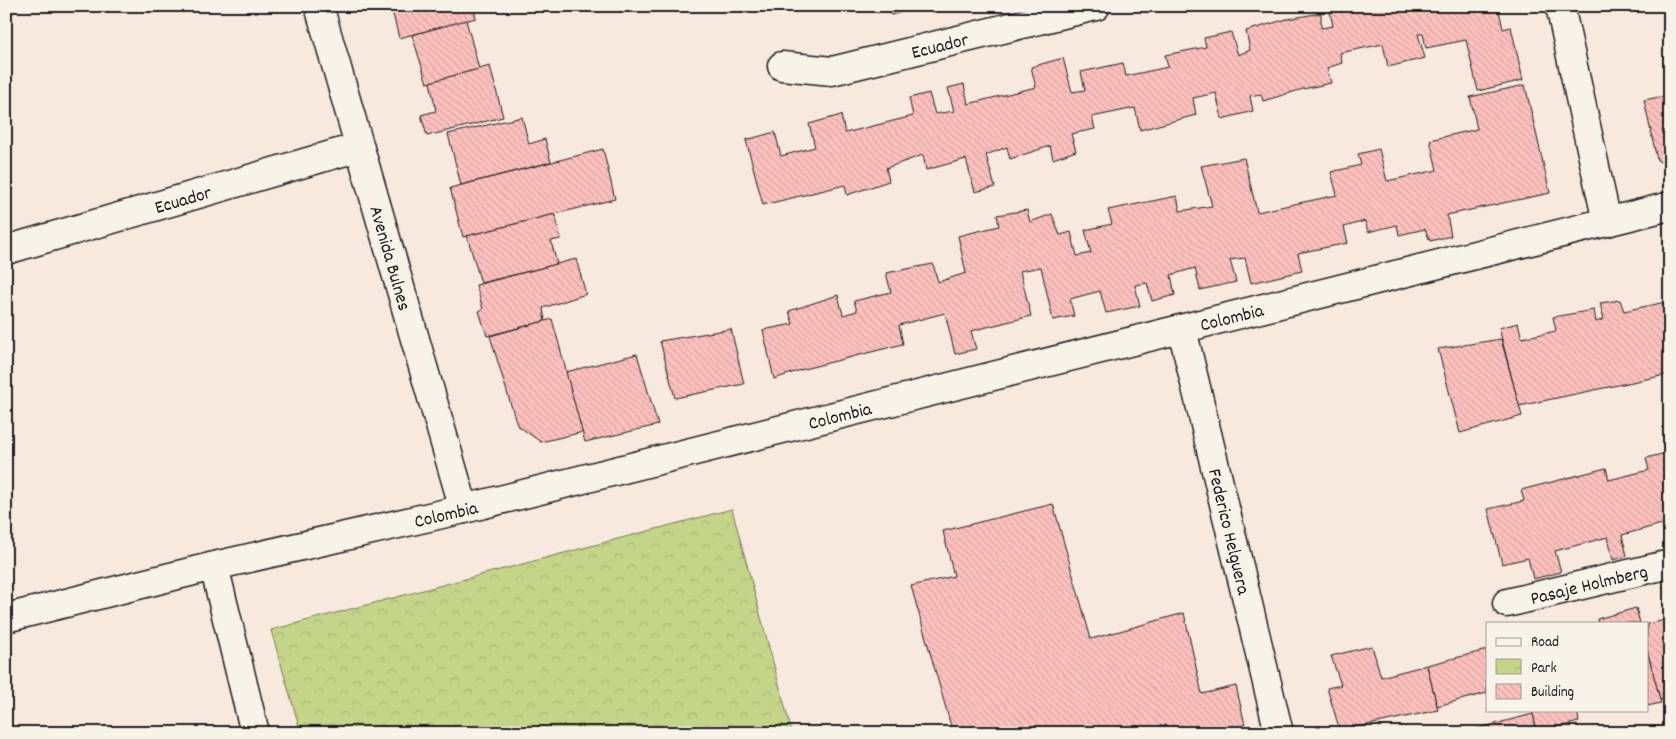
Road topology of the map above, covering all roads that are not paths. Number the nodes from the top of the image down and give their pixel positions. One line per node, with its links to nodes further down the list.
1 (319, 6): 5 (street, Avenida Bulnes)
2 (1096, 6): 4 (street, Ecuador)
3 (1560, 6): 7 (street)
4 (782, 66)
5 (360, 147): 8 (street, Ecuador); 10 (street, Avenida Bulnes)
6 (1670, 206): 7 (street, Colombia)
7 (1607, 222): 9 (street, Colombia)
8 (6, 250)
9 (1182, 328): 10 (street, Colombia); 16 (street, Federico Helguera)
10 (464, 509): 12 (street, Colombia)
11 (1670, 564): 13 (street, Pasaje Holmberg)
12 (214, 566): 14 (street, Colombia); 15 (street)
13 (1507, 603)
14 (6, 618)
15 (255, 733)
16 (1279, 733)

